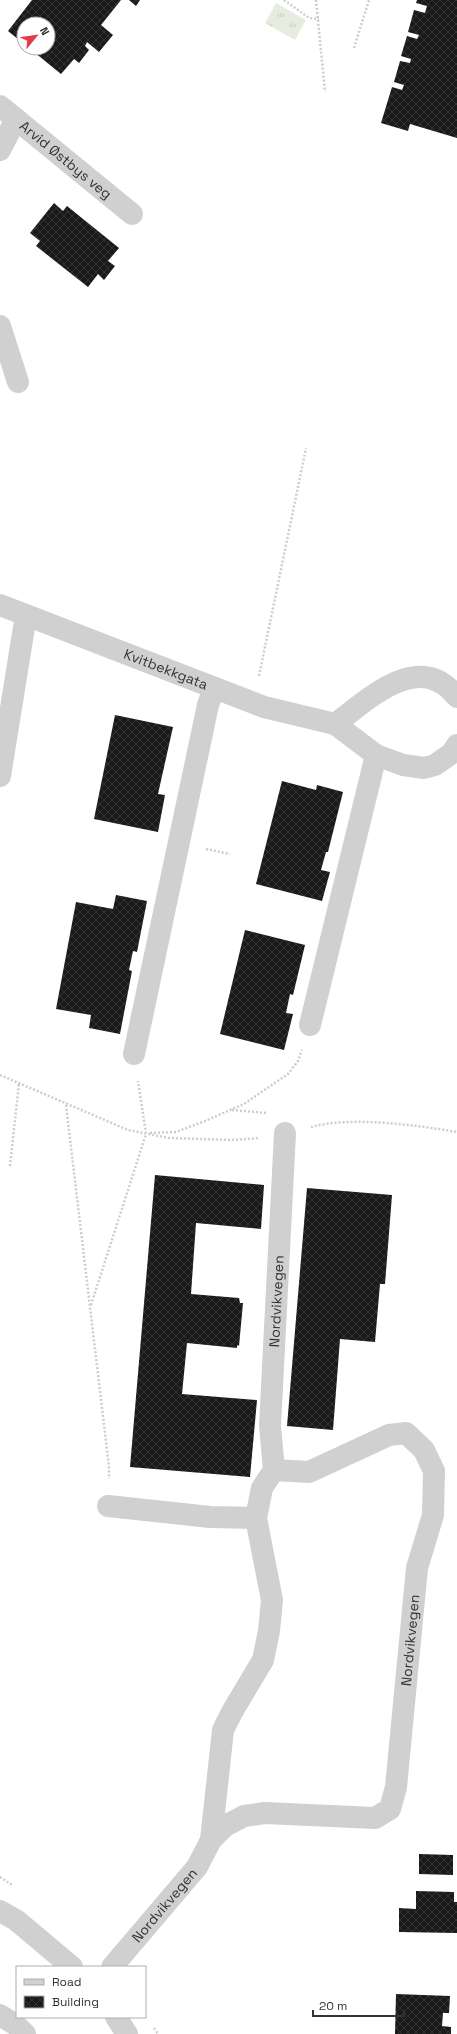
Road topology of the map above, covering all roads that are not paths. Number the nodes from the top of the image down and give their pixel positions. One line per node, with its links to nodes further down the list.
1 (8, 113): 2 (street); 3 (street, Arvid Østbys veg)
2 (0, 150)
3 (132, 214)
4 (0, 326): 5 (street)
5 (18, 382)
6 (0, 605): 7 (street, Kvitbekkgata)
7 (26, 615): 8 (street, Kvitbekkgata); 13 (street)
8 (214, 688): 10 (street, Kvitbekkgata); 15 (street)
9 (457, 696): 10 (street)
10 (335, 724): 12 (street)
11 (457, 745): 12 (street)
12 (376, 754): 14 (street)
13 (0, 776)
14 (310, 1025)
15 (134, 1054)
16 (285, 1133): 17 (street, Nordvikvegen)
17 (274, 1470): 19 (street, Nordvikvegen); 20 (street, Nordvikvegen)
18 (108, 1506): 19 (street)
19 (256, 1518): 20 (street, Nordvikvegen)
20 (210, 1840): 23 (street, Nordvikvegen)
21 (0, 1911): 22 (street)
22 (71, 1966)
23 (113, 1966)
24 (0, 2015): 26 (street)
25 (117, 2018): 27 (street)
26 (25, 2034)
27 (127, 2034)

